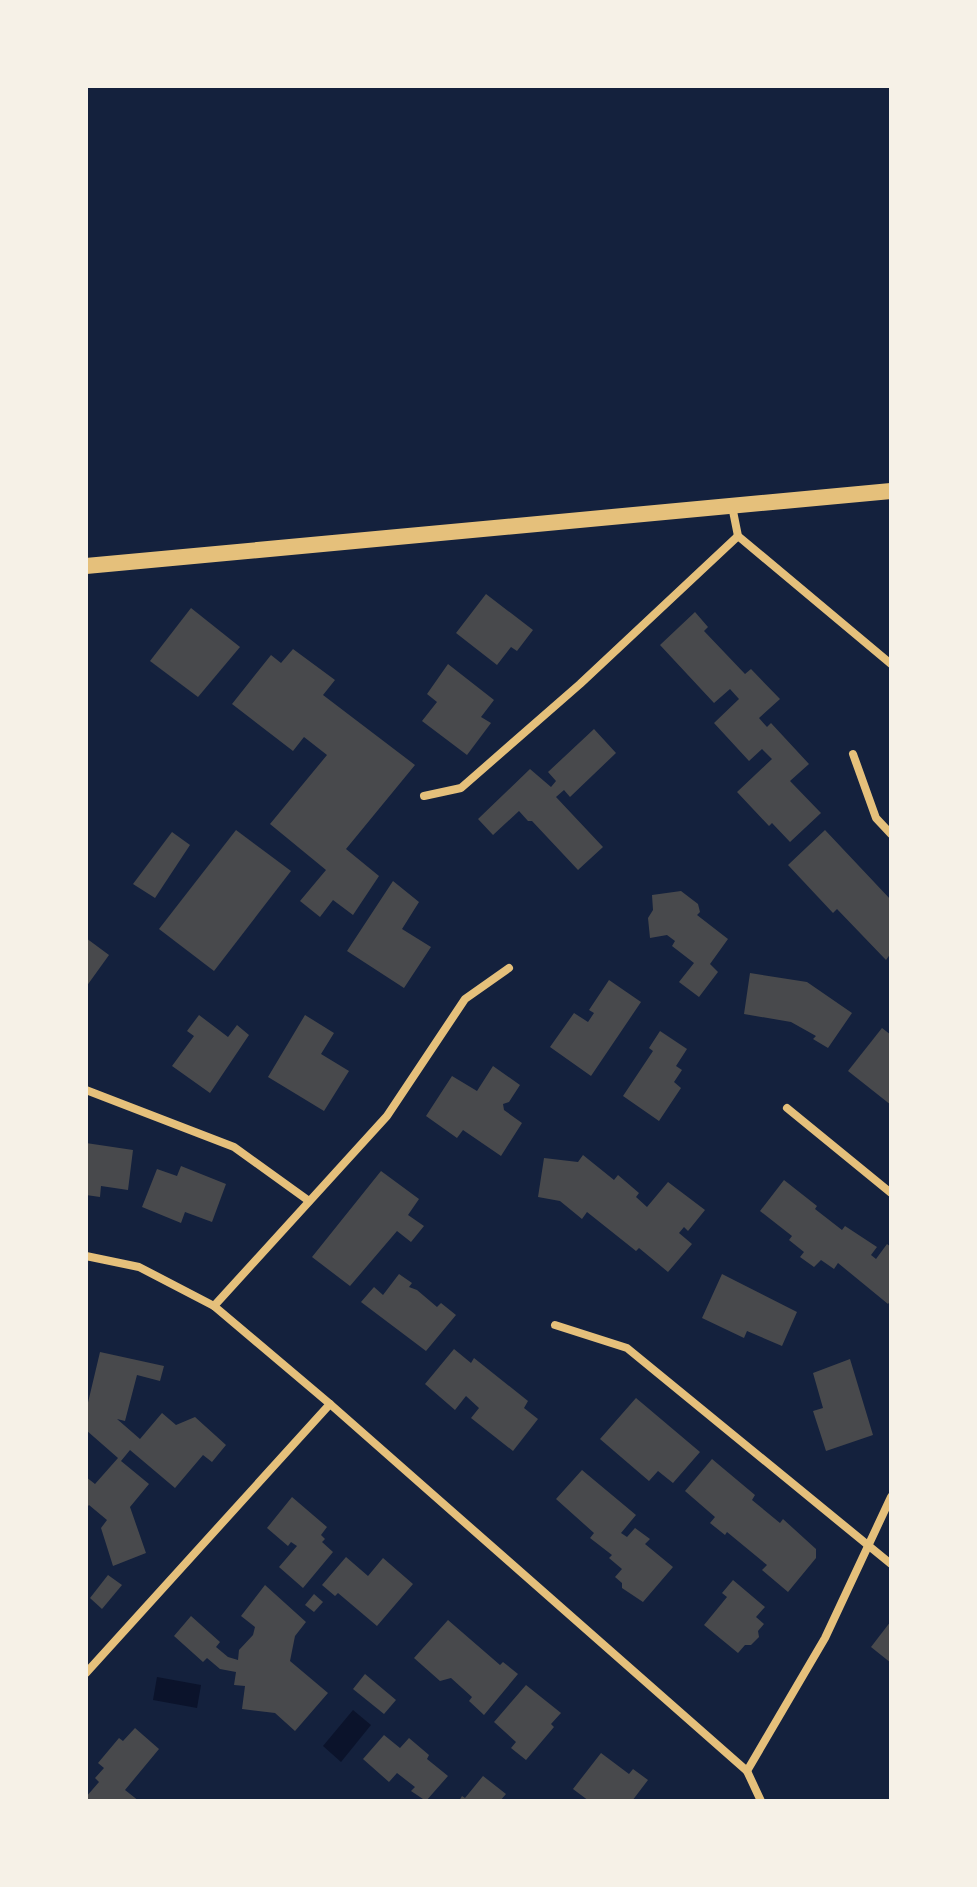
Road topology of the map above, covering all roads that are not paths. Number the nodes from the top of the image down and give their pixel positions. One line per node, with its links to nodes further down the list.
1 (891, 491): 2 (main road)
2 (732, 506): 3 (street); 4 (main road)
3 (738, 536): 5 (street); 7 (street)
4 (86, 566)
5 (891, 664)
6 (853, 754): 8 (street)
7 (424, 796)
8 (891, 834)
9 (509, 968): 13 (street)
10 (86, 1090): 13 (street)
11 (787, 1108): 12 (street)
12 (891, 1193)
13 (309, 1201): 15 (street)
14 (86, 1256): 15 (street)
15 (214, 1306): 17 (street)
16 (555, 1325): 19 (street)
17 (330, 1404): 21 (street); 22 (street)
18 (891, 1497): 19 (street)
19 (866, 1545): 20 (street); 22 (street)
20 (891, 1564)
21 (86, 1673)
22 (747, 1771): 23 (street)
23 (761, 1801)

